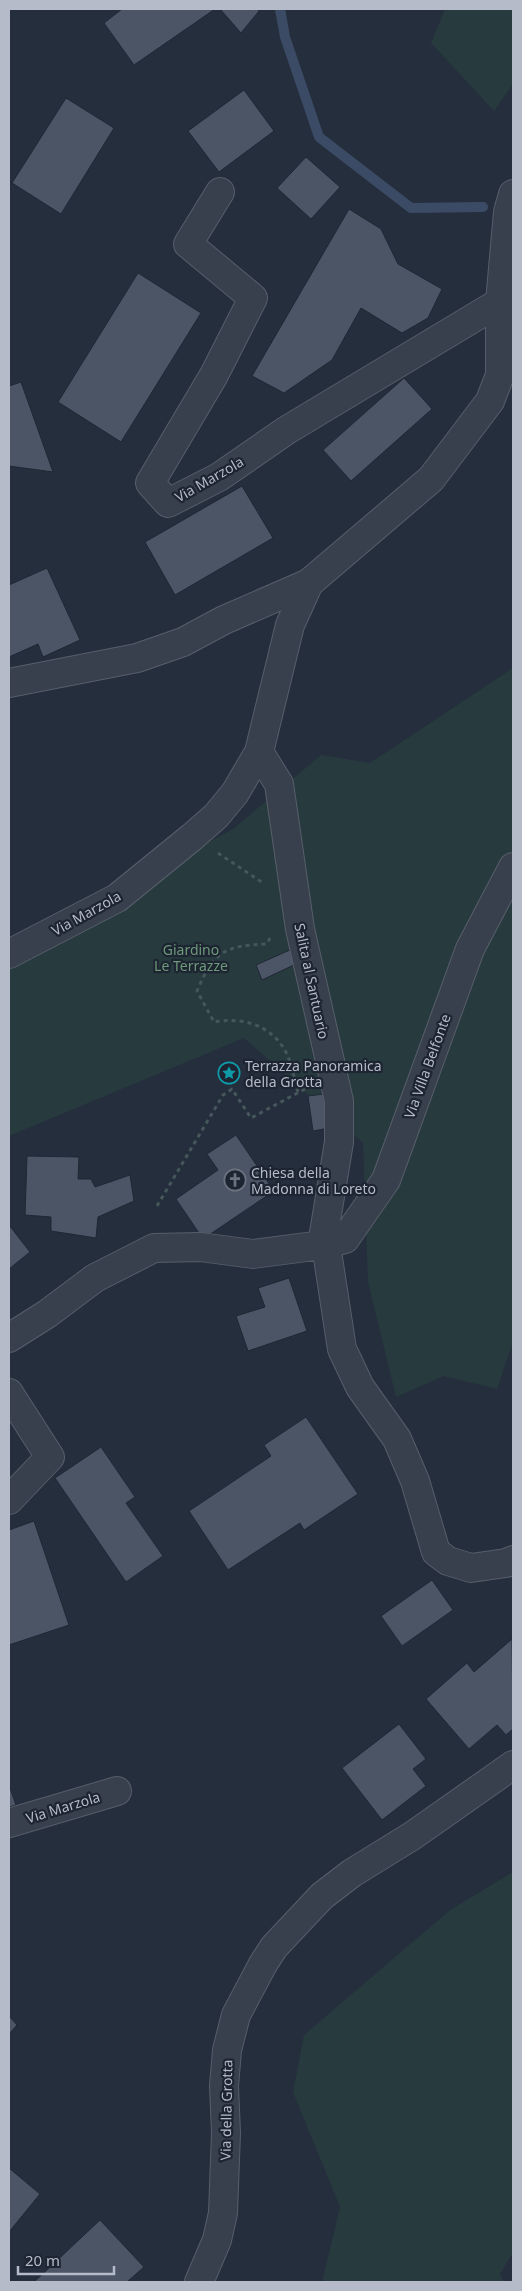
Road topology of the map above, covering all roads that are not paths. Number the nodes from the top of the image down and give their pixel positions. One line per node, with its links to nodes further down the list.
1 (220, 192): 3 (street, Via Marzola)
2 (513, 194): 3 (street, Via Marzola)
3 (500, 302): 4 (street, Via Marzola)
4 (310, 583): 5 (street, Via Marzola); 6 (street, Via Marzola)
5 (9, 683)
6 (259, 752): 8 (street, Via Marzola); 9 (street, Salita al Santuario)
7 (513, 868): 9 (street, Via Villa Belfonte)
8 (9, 954)
9 (325, 1252): 10 (street, Via Villa Belfonte); 13 (street, Salita al Santuario)
10 (9, 1338)
11 (9, 1393): 12 (street)
12 (9, 1500)
13 (513, 1560)
14 (513, 1765): 17 (street, Via della Grotta)
15 (116, 1791): 16 (street, Via Marzola)
16 (9, 1823)
17 (198, 2282)

